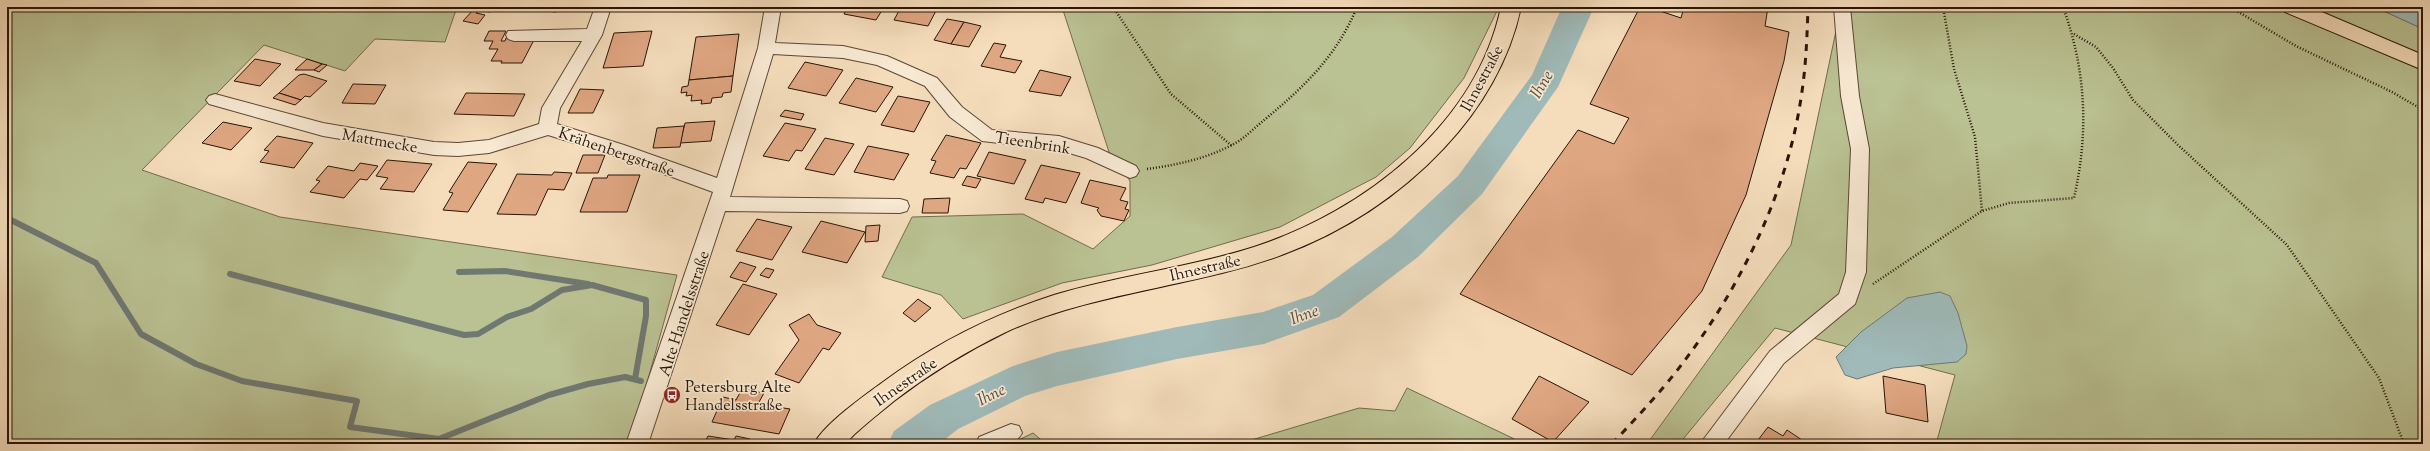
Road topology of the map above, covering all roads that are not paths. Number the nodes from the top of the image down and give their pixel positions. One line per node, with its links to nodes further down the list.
1 (603, 7): 7 (street, Krähenbergstraße)
2 (773, 7): 8 (street, Alte Handelsstraße)
3 (1511, 7): 17 (main road, Ihnestraße)
4 (1842, 7): 19 (street)
5 (2292, 7): 9 (main road)
6 (514, 35): 7 (street)
7 (594, 35): 11 (street, Krähenbergstraße)
8 (766, 48): 12 (street, Tieenbrink); 13 (street, Alte Handelsstraße)
9 (2423, 63)
10 (215, 100): 11 (street, Mattmecke)
11 (547, 128): 13 (street, Krähenbergstraße)
12 (1130, 170)
13 (720, 196): 14 (street); 16 (street, Alte Handelsstraße)
14 (900, 206)
15 (1011, 433): 18 (street)
16 (637, 444)
17 (826, 444)
18 (987, 444)
19 (1710, 444)

